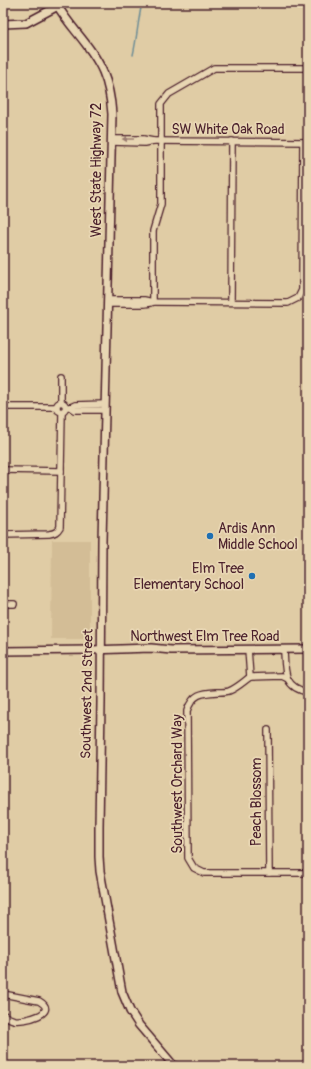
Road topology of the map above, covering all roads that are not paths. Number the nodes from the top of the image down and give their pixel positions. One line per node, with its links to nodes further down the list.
1 (57, 5): 2 (main road); 4 (main road, West State Highway 72)
2 (3, 24)
3 (308, 68): 5 (street)
4 (112, 140): 5 (street, SW White Oak Road); 9 (main road, West State Highway 72)
5 (161, 141): 6 (street, SW White Oak Road); 10 (street)
6 (232, 141): 7 (street, SW White Oak Road); 11 (street)
7 (306, 142): 8 (street)
8 (305, 240): 11 (street)
9 (108, 302): 10 (street); 16 (main road, Southwest 2nd Street)
10 (153, 302): 11 (street)
11 (231, 302)
12 (62, 376): 13 (street)
13 (61, 402): 15 (street); 17 (street)
14 (3, 407): 15 (street)
15 (57, 407): 17 (street)
16 (105, 407): 17 (street); 23 (main road, Southwest 2nd Street)
17 (66, 408): 19 (street)
18 (3, 470): 19 (street)
19 (61, 470): 20 (street)
20 (3, 535)
21 (3, 604): 22 (street)
22 (14, 604)
23 (101, 649): 24 (main road, Northwest Elm Tree Road); 27 (main road, Northwest Elm Tree Road); 36 (main road, Southwest 2nd Street)
24 (248, 649): 26 (main road, Northwest Elm Tree Road); 28 (street)
25 (308, 649): 26 (main road, Northwest Elm Tree Road)
26 (284, 650): 29 (street)
27 (3, 651)
28 (250, 677): 29 (street); 32 (street, Southwest Orchard Way)
29 (286, 678): 30 (street)
30 (308, 692)
31 (268, 730): 32 (street, Peach Blossom)
32 (269, 873): 33 (street, Southwest Orchard Way)
33 (308, 873)
34 (3, 994): 35 (street)
35 (3, 1014)
36 (174, 1066)

